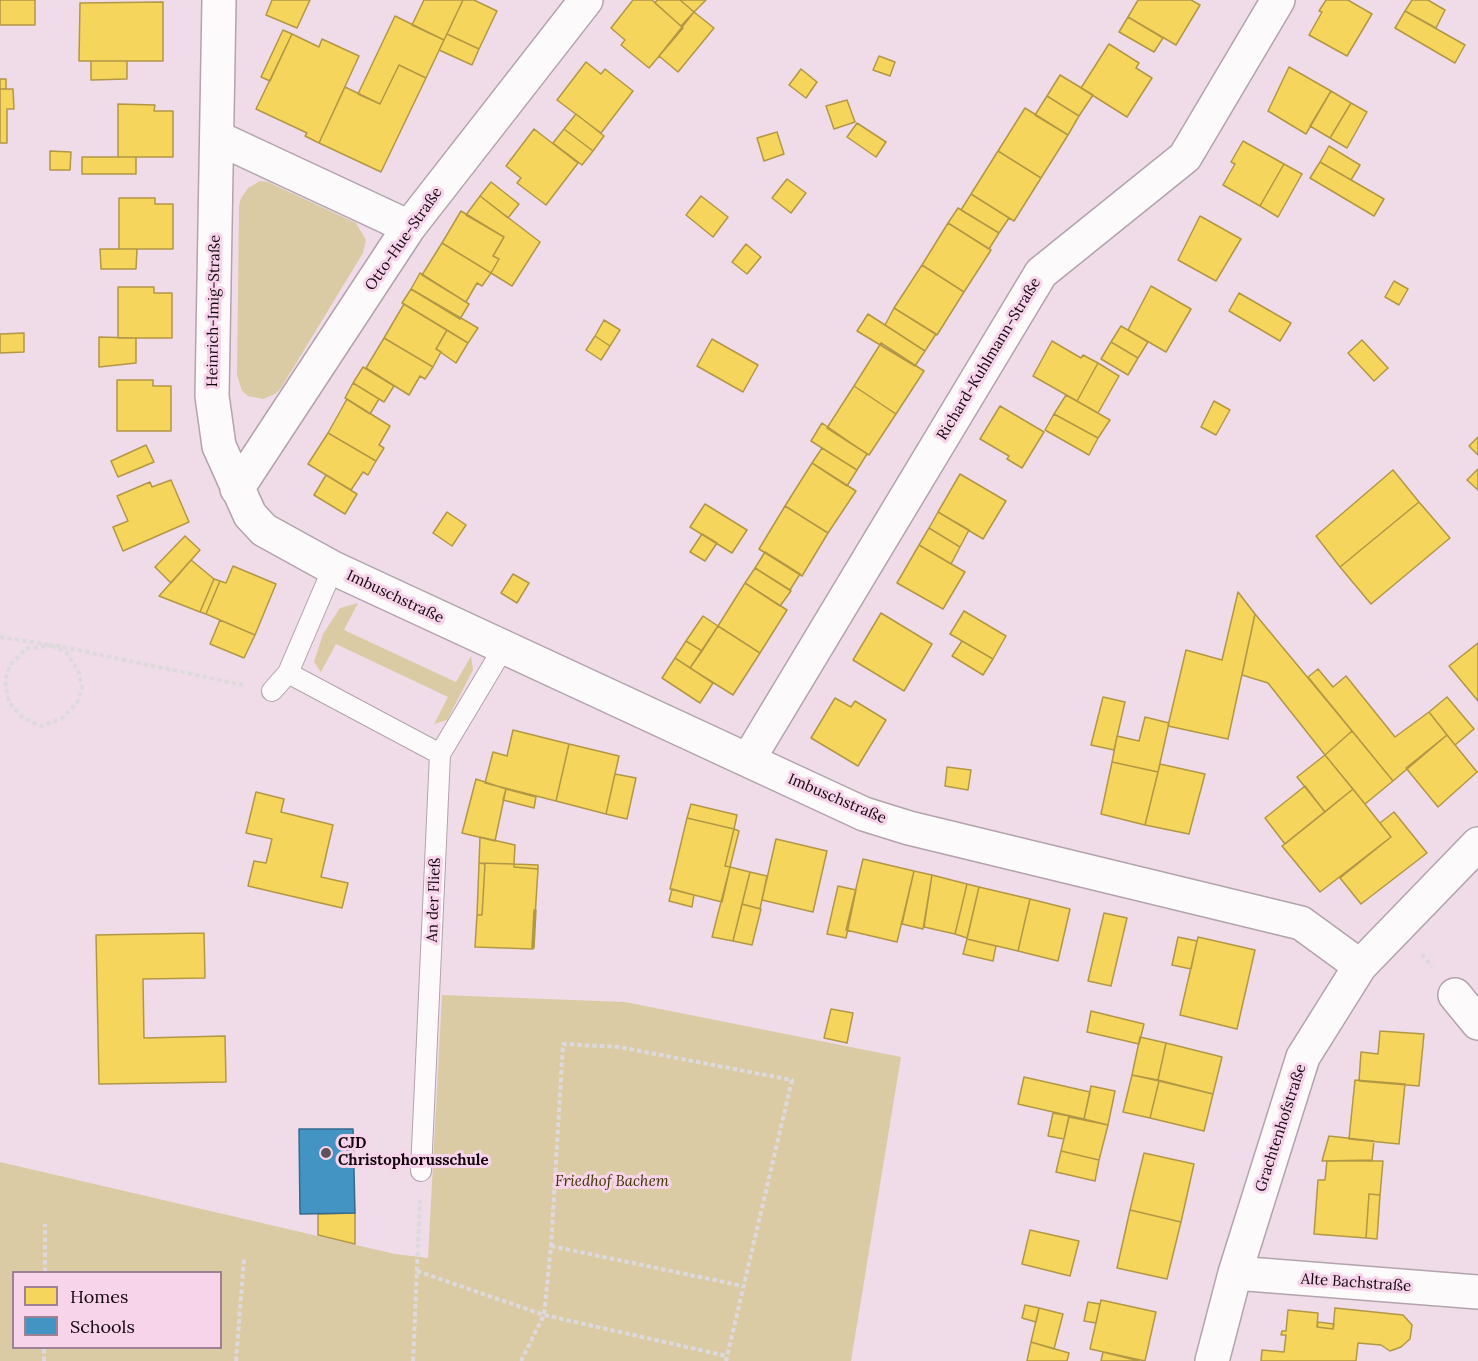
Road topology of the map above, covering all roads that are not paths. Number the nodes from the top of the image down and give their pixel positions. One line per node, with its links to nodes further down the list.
1 (219, 0): 4 (street, Heinrich-Imig-Straße)
2 (586, 0): 5 (street, Otto-Hue-Straße)
3 (1278, 0): 12 (street, Richard-Kuhlmann-Straße)
4 (218, 138): 5 (street); 6 (street, Heinrich-Imig-Straße)
5 (409, 227): 6 (street, Otto-Hue-Straße)
6 (237, 489): 7 (street, Heinrich-Imig-Straße)
7 (333, 568): 8 (street, Imbuschstraße); 9 (lane)
8 (504, 647): 11 (lane, An der Fließ); 12 (street, Imbuschstraße)
9 (288, 673): 10 (lane); 11 (lane)
10 (272, 690)
11 (440, 754): 17 (lane, An der Fließ)
12 (748, 760): 14 (street, Imbuschstraße)
13 (1478, 844): 14 (street, Grachtenhofstraße)
14 (1360, 966): 18 (street, Grachtenhofstraße)
15 (1455, 995): 16 (street)
16 (1478, 1023)
17 (421, 1171)
18 (1235, 1274): 19 (street, Alte Bachstraße); 20 (street, Grachtenhofstraße)
19 (1478, 1292)
20 (1212, 1361)

